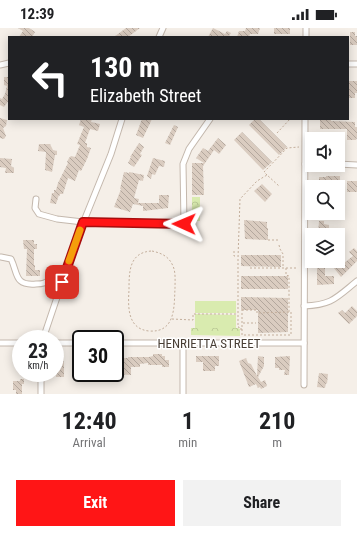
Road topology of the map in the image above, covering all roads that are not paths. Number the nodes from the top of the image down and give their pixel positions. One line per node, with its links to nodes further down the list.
1 (122, 120): 9 (street)
2 (209, 120): 9 (street)
3 (305, 120): 4 (street)
4 (305, 132)
5 (305, 164): 13 (street)
6 (345, 164): 7 (street)
7 (357, 165)
8 (36, 199): 9 (street)
9 (83, 222): 12 (street)
10 (1, 257): 12 (street)
11 (357, 281): 13 (street)
12 (62, 282): 14 (street)
13 (304, 306): 19 (street)
14 (46, 330)
15 (0, 343): 16 (street)
16 (12, 343)
17 (124, 343): 18 (street, HENRIETTA STREET)
18 (183, 343): 19 (street, HENRIETTA STREET); 23 (street)
19 (304, 343): 21 (street)
20 (41, 382): 22 (street)
21 (304, 385)
22 (41, 394)
23 (183, 394)

